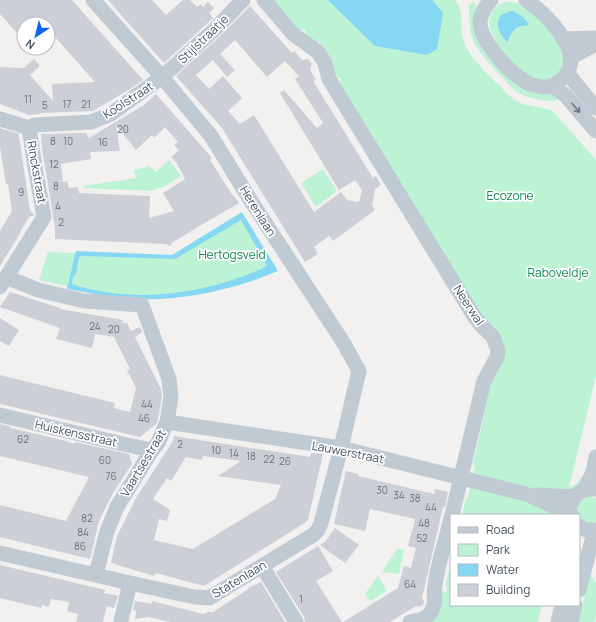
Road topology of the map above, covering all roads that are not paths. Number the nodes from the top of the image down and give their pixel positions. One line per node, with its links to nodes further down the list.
1 (93, 0): 12 (street, Herenlaan)
2 (243, 0): 12 (street, Stijlstraatje)
3 (264, 0): 24 (street, Neerwal)
4 (526, 0): 6 (street)
5 (484, 3): 13 (street)
6 (538, 5): 8 (street)
7 (596, 38): 8 (street)
8 (563, 39): 10 (street)
9 (596, 44): 10 (street)
10 (570, 58): 11 (street)
11 (568, 74): 13 (street); 14 (street)
12 (162, 77): 16 (street, Koolstraat); 21 (street, Herenlaan)
13 (553, 86): 17 (street, one-way to 17)
14 (596, 108)
15 (0, 119): 16 (street, Koolstraat)
16 (30, 128): 18 (street, Rinckstraat)
17 (596, 132)
18 (3, 282): 20 (street, Vaartsestraat)
19 (0, 415): 22 (street, Huiskensstraat)
20 (168, 422): 21 (street, Lauwerstraat); 22 (street, Vaartsestraat)
21 (341, 448): 24 (street, Lauwerstraat); 35 (street, Statenlaan)
22 (152, 450): 37 (street, Vaartsestraat)
23 (596, 457): 25 (street)
24 (462, 472): 26 (street, Lauwerstraat); 27 (street)
25 (585, 492): 26 (street, Lauwerstraat); 29 (street)
26 (526, 494): 28 (street, Lauwerstraat)
27 (452, 514)
28 (566, 514)
29 (573, 514)
30 (450, 520): 44 (street)
31 (580, 524): 32 (street, Lauwerstraat)
32 (596, 531): 34 (street)
33 (0, 553): 37 (street, Statenlaan)
34 (586, 560): 36 (street); 39 (street)
35 (262, 566): 38 (street, Statenlaan); 43 (street)
36 (596, 573)
37 (96, 574): 38 (street, Statenlaan)
38 (130, 583): 42 (street)
39 (580, 586)
40 (562, 606): 45 (street)
41 (575, 606): 46 (street)
42 (121, 621)
43 (296, 622)
44 (410, 622)
45 (558, 622)
46 (571, 622)

